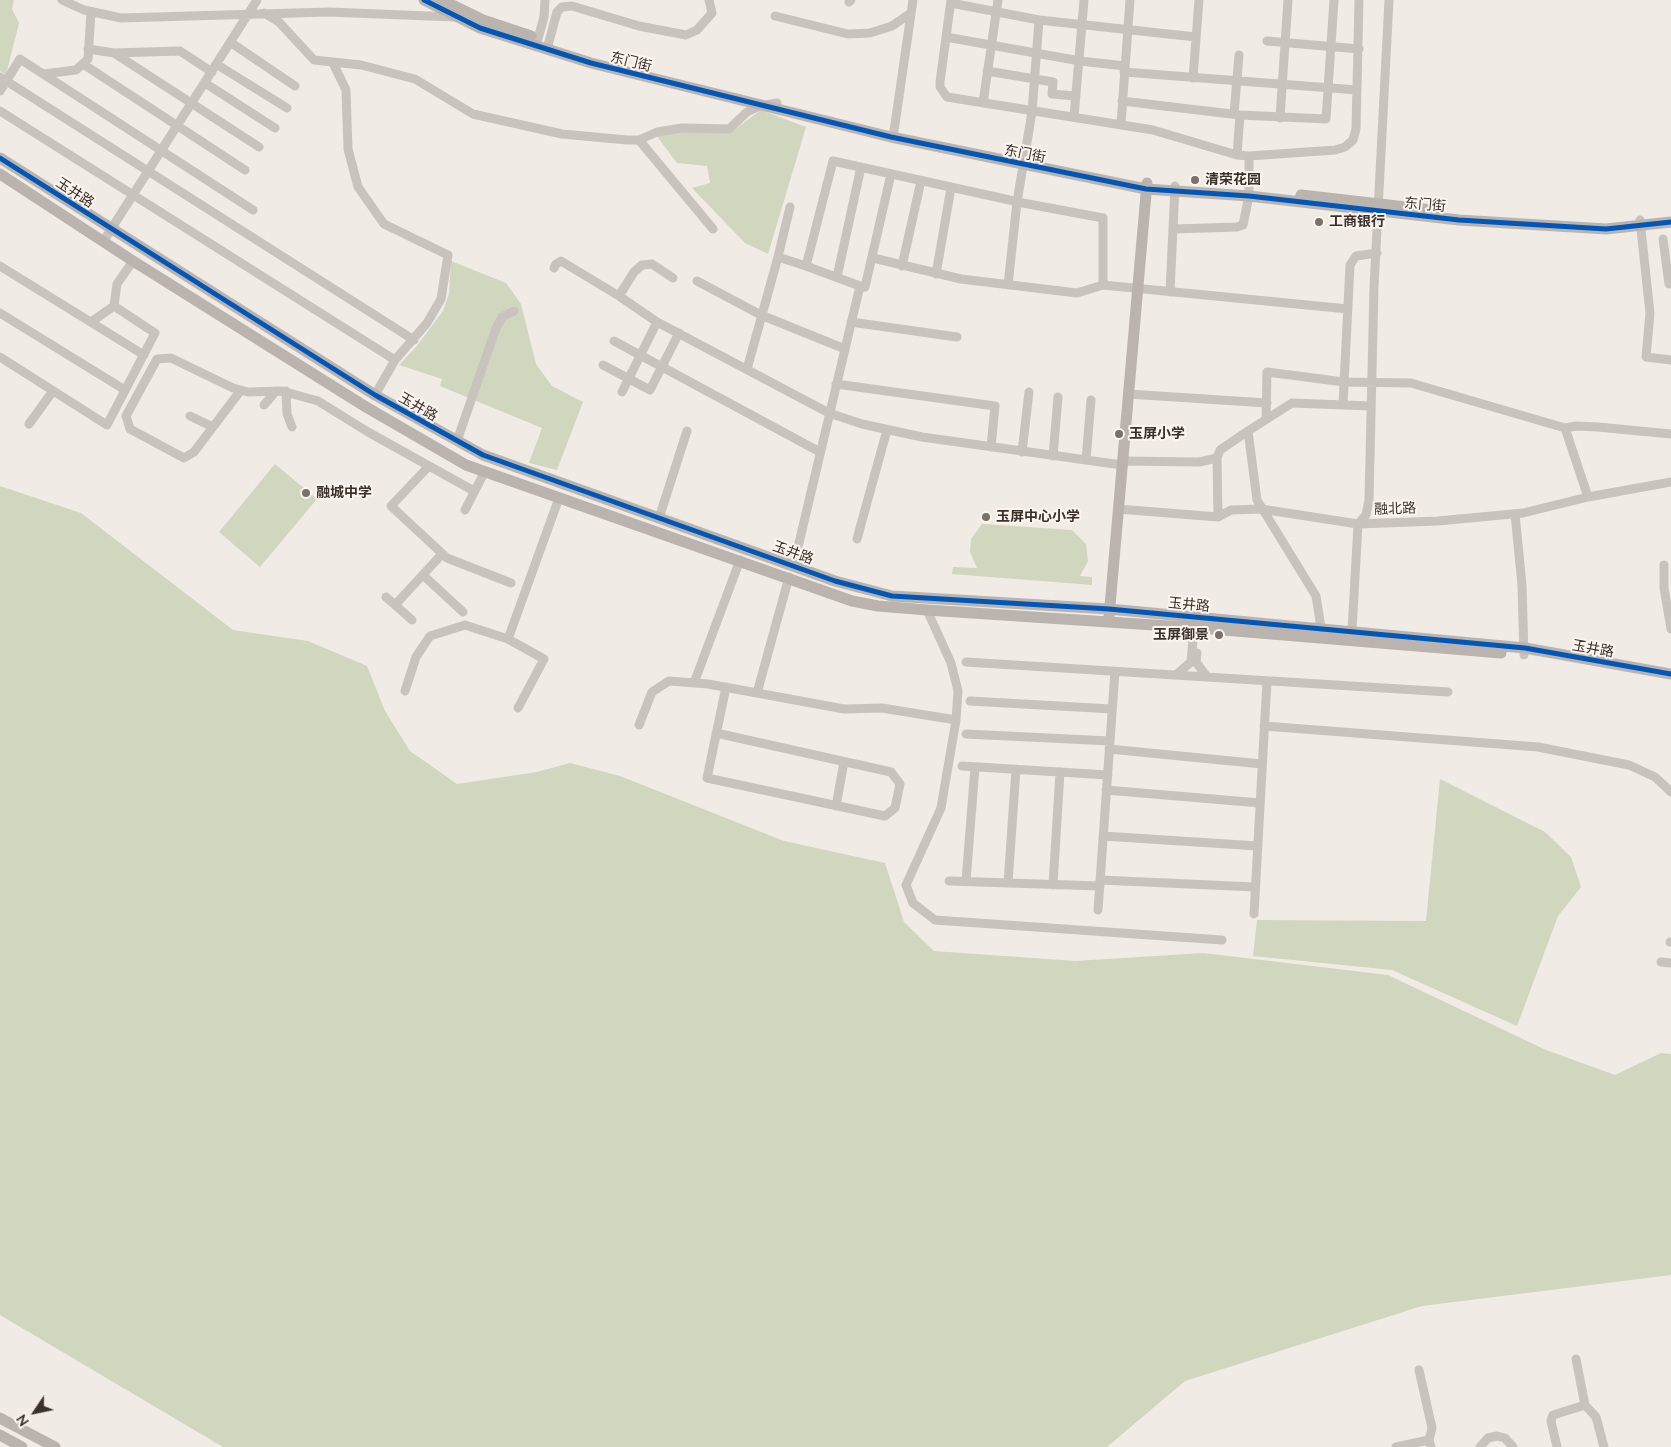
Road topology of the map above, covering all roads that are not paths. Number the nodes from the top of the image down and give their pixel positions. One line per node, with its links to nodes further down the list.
1 (62, 0): 18 (street)
2 (257, 0): 22 (street)
3 (424, 0): 24 (street, 东门街)
4 (442, 0): 21 (street, 东门街)
5 (545, 0): 33 (street)
6 (709, 0): 33 (street)
7 (913, 0): 20 (street)
8 (998, 0): 17 (street)
9 (1084, 0): 26 (street)
10 (1130, 0): 27 (street)
11 (1199, 0): 29 (street)
12 (1288, 0): 32 (street)
13 (1334, 0): 35 (street)
14 (1359, 0): 37 (street)
15 (1389, 0): 94 (street)
16 (951, 2): 17 (street); 28 (street)
17 (996, 10): 25 (street); 34 (street)
18 (91, 12): 22 (street); 36 (street)
19 (264, 13): 22 (street); 24 (street); 42 (street)
20 (912, 13): 23 (street); 73 (street)
21 (472, 14): 24 (street); 33 (street, 东门街)
22 (247, 16): 31 (street)
23 (775, 16)
24 (455, 17): 33 (street, 东门街)
25 (1039, 20): 26 (street); 38 (street)
26 (1082, 26): 27 (street); 41 (street)
27 (1128, 31): 29 (street); 45 (street)
28 (946, 37): 34 (street); 62 (street)
29 (1196, 37): 48 (street)
30 (1268, 41): 32 (street)
31 (230, 42): 44 (street); 54 (street)
32 (1285, 43): 35 (street); 53 (street)
33 (542, 44): 61 (street, 东门街); 63 (street, 东门街)
34 (992, 44): 38 (street); 46 (street)
35 (1331, 48): 37 (street); 55 (street)
36 (88, 49): 39 (street); 43 (street)
37 (1359, 49): 57 (street)
38 (1036, 52): 41 (street); 50 (street)
39 (114, 53): 44 (street); 60 (street)
40 (1239, 55): 52 (street)
41 (1080, 61): 45 (street); 58 (street)
42 (333, 63): 74 (street); 132 (street)
43 (83, 64): 47 (street); 71 (street)
44 (214, 68): 51 (street); 64 (street)
45 (1124, 69): 48 (street); 59 (street)
46 (988, 71): 50 (street); 62 (street)
47 (43, 74): 49 (street); 76 (street)
48 (1193, 78): 52 (street)
49 (3, 79): 56 (street); 83 (street)
50 (1034, 79): 58 (street); 66 (street)
51 (205, 82): 60 (street); 72 (street)
52 (1237, 82): 53 (street); 67 (street)
53 (1282, 84): 55 (street); 69 (street)
54 (295, 86)
55 (1328, 88): 57 (street); 69 (street)
56 (0, 90)
57 (1358, 90): 78 (street)
58 (1076, 96): 68 (street)
59 (1122, 101): 67 (street); 70 (street)
60 (192, 102): 71 (street); 75 (street)
61 (777, 103): 63 (street); 73 (street, 东门街)
62 (983, 104): 66 (street)
63 (761, 105): 74 (street); 80 (street, 东门街)
64 (287, 108)
65 (0, 112): 91 (street)
66 (1032, 112): 68 (street); 80 (street)
67 (1238, 114): 69 (street); 77 (street)
68 (1074, 117): 70 (street)
69 (1280, 118)
70 (1121, 124): 77 (street)
71 (177, 125): 76 (street); 82 (street)
72 (275, 128)
73 (894, 131): 80 (street, 东门街)
74 (639, 140): 99 (street)
75 (259, 147)
76 (161, 151): 83 (street); 95 (street)
77 (1237, 155): 78 (street)
78 (1249, 156): 90 (street)
79 (0, 158): 101 (street, 玉井路)
80 (1025, 162): 87 (street, 东门街); 92 (street)
81 (861, 167): 85 (street); 109 (street); 113 (street)
82 (245, 170)
83 (148, 171): 91 (street); 132 (street)
84 (0, 174): 103 (street, 玉井路)
85 (891, 174): 86 (street); 106 (street)
86 (921, 181): 88 (street); 110 (street)
87 (1147, 186): 89 (street, 东门街); 120 (street)
88 (952, 188): 92 (street); 112 (street)
89 (1175, 189): 90 (street, 东门街); 100 (street)
90 (1249, 193): 94 (street, 东门街); 100 (street)
91 (134, 194): 101 (street); 138 (street)
92 (1017, 202): 117 (street); 118 (street)
93 (790, 207): 105 (street)
94 (1380, 208): 97 (street, 东门街); 104 (street)
95 (253, 210)
96 (1671, 216): 97 (street, 东门街)
97 (1640, 222): 98 (street, 东门街); 139 (street)
98 (1671, 222)
99 (713, 229)
100 (1174, 229): 121 (street)
101 (111, 230): 103 (street); 155 (street, 玉井路)
102 (1663, 239): 116 (street)
103 (103, 242): 107 (street, 玉井路)
104 (1377, 253): 124 (street); 145 (street)
105 (778, 257): 109 (street); 142 (street)
106 (873, 258): 110 (street); 119 (street)
107 (133, 261): 123 (street); 182 (street, 玉井路)
108 (0, 266): 127 (street)
109 (806, 266): 113 (street)
110 (902, 266): 112 (street)
111 (554, 268): 122 (street)
112 (936, 274): 117 (street)
113 (837, 277): 119 (street)
114 (673, 278): 122 (street)
115 (697, 281): 134 (street)
116 (1671, 283)
117 (1008, 285): 118 (street)
118 (1103, 285): 120 (street)
119 (860, 286): 129 (street)
120 (1138, 289): 121 (street); 154 (street)
121 (1170, 292): 124 (street)
122 (619, 296): 128 (street)
123 (114, 306): 127 (street); 135 (street)
124 (1348, 309): 144 (street)
125 (514, 311): 173 (street)
126 (0, 313): 147 (street)
127 (91, 322): 135 (street)
128 (657, 322): 130 (street); 136 (street)
129 (851, 322): 131 (street); 134 (street)
130 (679, 333): 141 (street); 142 (street)
131 (957, 337)
132 (414, 340): 138 (street)
133 (614, 342): 136 (street)
134 (845, 348): 146 (street)
135 (144, 355): 147 (street)
136 (640, 355): 141 (street); 143 (street)
137 (0, 357): 149 (street)
138 (395, 360): 155 (street)
139 (1671, 360)
140 (603, 365): 143 (street)
141 (662, 367): 143 (street); 175 (street)
142 (747, 370): 162 (street)
143 (628, 378): 152 (street)
144 (1344, 382): 145 (street); 158 (street); 159 (street)
145 (1371, 383): 161 (street); 168 (street)
146 (836, 384): 162 (street); 174 (street)
147 (125, 390): 149 (street)
148 (241, 390): 150 (street); 167 (street); 167 (street)
149 (53, 391): 165 (street)
150 (276, 391): 151 (street); 160 (street)
151 (286, 392): 166 (street); 181 (street)
152 (622, 392)
153 (1028, 392): 176 (street)
154 (1128, 394): 158 (street); 180 (street)
155 (375, 395): 173 (street, 玉井路)
156 (1058, 397): 177 (street)
157 (1091, 400): 179 (street)
158 (1267, 403): 164 (street)
159 (1343, 404): 161 (street); 164 (street)
160 (264, 406)
161 (1371, 406): 193 (street)
162 (829, 413): 169 (street); 175 (street)
163 (190, 416): 167 (street)
164 (1266, 419): 171 (street)
165 (29, 424)
166 (292, 427)
167 (213, 428)
168 (1565, 428): 172 (street); 185 (street)
169 (887, 430): 174 (street); 194 (street)
170 (687, 431): 192 (street)
171 (1248, 431): 178 (street); 188 (street)
172 (1671, 434)
173 (457, 442): 192 (street, 玉井路)
174 (991, 447): 176 (street)
175 (820, 452): 197 (street)
176 (1022, 452): 177 (street)
177 (1053, 456): 179 (street)
178 (1217, 458): 180 (street); 191 (street)
179 (1086, 460): 180 (street)
180 (1122, 463): 187 (street)
181 (428, 467): 184 (street); 195 (street)
182 (484, 473): 184 (street); 186 (street, 玉井路)
183 (1671, 482): 185 (street, 融北路)
184 (474, 491): 189 (street)
185 (1588, 497): 190 (street, 融北路)
186 (559, 498): 196 (street, 玉井路); 213 (street)
187 (1118, 509): 191 (street, 融北路); 207 (street)
188 (1261, 509): 191 (street, 融北路); 193 (street, 融北路); 210 (street)
189 (465, 510)
190 (1515, 514): 193 (street, 融北路); 214 (street)
191 (1218, 517)
192 (659, 518): 197 (street, 玉井路)
193 (1358, 524): 212 (street)
194 (858, 539)
195 (442, 554): 199 (street); 201 (street)
196 (740, 560): 200 (street, 玉井路); 222 (street)
197 (794, 564): 207 (street, 玉井路)
198 (1664, 565): 202 (street)
199 (423, 575): 204 (street); 206 (street)
200 (789, 577): 205 (street, 玉井路); 226 (street)
201 (511, 583)
202 (1668, 588): 211 (street)
203 (386, 597): 204 (street)
204 (396, 605): 208 (street)
205 (927, 610): 207 (street, 玉井路); 230 (street)
206 (463, 612)
207 (1109, 615): 209 (street, 玉井路); 210 (street, 玉井路)
208 (412, 620)
209 (1196, 628): 214 (street, 玉井路); 218 (street); 219 (street)
210 (1321, 628): 212 (street, 玉井路)
211 (1671, 629)
212 (1352, 631): 214 (street, 玉井路)
213 (508, 638): 224 (street); 228 (street)
214 (1524, 652): 217 (street, 玉井路); 221 (street, 玉井路)
215 (966, 662): 216 (street)
216 (1115, 671): 218 (street); 229 (street)
217 (1671, 674)
218 (1176, 675): 219 (street)
219 (1208, 677): 220 (street)
220 (1267, 681): 225 (street); 232 (street)
221 (1671, 682)
222 (694, 683): 223 (street); 231 (street)
223 (726, 687): 226 (street); 233 (street)
224 (405, 691)
225 (1448, 692)
226 (757, 693): 230 (street)
227 (970, 701): 229 (street)
228 (518, 708)
229 (1112, 708): 235 (street)
230 (956, 720): 257 (street)
231 (639, 726)
232 (1264, 726): 237 (street); 244 (street)
233 (716, 733): 236 (street); 246 (street)
234 (966, 734): 235 (street)
235 (1110, 745): 237 (street); 242 (street)
236 (844, 762): 246 (street); 246 (street)
237 (1262, 764): 245 (street)
238 (962, 766): 239 (street)
239 (975, 767): 240 (street); 250 (street)
240 (1016, 769): 241 (street); 251 (street)
241 (1060, 772): 242 (street); 253 (street)
242 (1108, 775): 243 (street)
243 (1106, 790): 245 (street); 247 (street)
244 (1671, 792)
245 (1260, 803): 248 (street)
246 (836, 806)
247 (1103, 836): 248 (street); 252 (street)
248 (1258, 846): 254 (street)
249 (949, 881): 250 (street)
250 (966, 882): 251 (street)
251 (1008, 883): 253 (street)
252 (1100, 883): 253 (street); 254 (street); 255 (street)
253 (1054, 885)
254 (1256, 887): 256 (street)
255 (1098, 910)
256 (1254, 914)
257 (1222, 940)
258 (1661, 962): 259 (street)
259 (1671, 963)
260 (1576, 1360): 262 (street)
261 (1419, 1370): 266 (street)
262 (1585, 1405): 272 (street); 274 (street)
263 (0, 1418): 268 (street)
264 (1592, 1422): 273 (street)
265 (0, 1435): 267 (street)
266 (1430, 1443): 269 (street)
267 (22, 1447)
268 (55, 1447)
269 (1396, 1447)
270 (1480, 1447): 271 (street)
271 (1513, 1447)
272 (1557, 1447)
273 (1598, 1447)
274 (1604, 1447)

